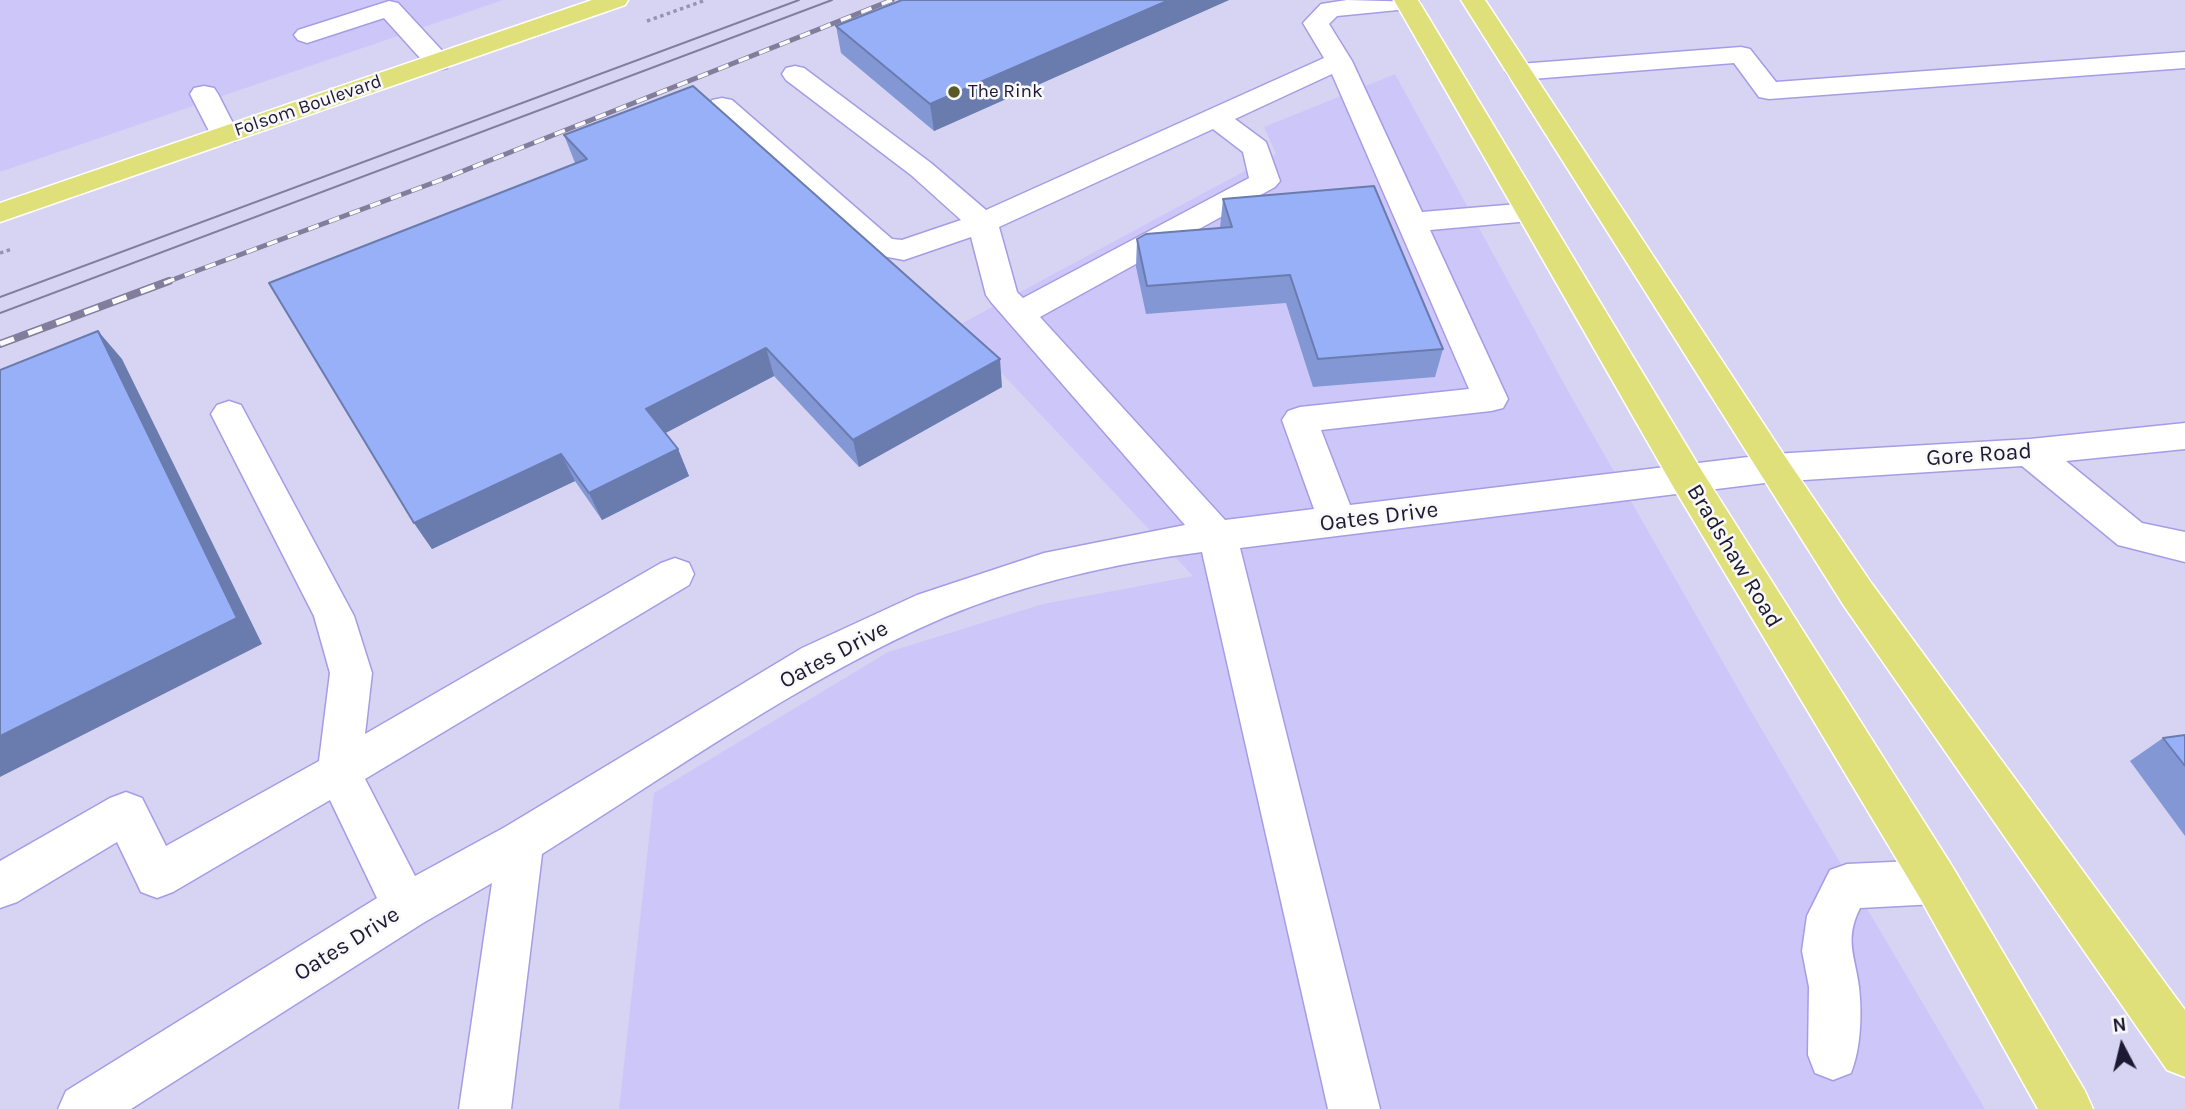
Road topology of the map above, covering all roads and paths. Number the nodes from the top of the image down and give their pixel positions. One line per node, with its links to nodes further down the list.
1 (415, 0): 5 (street)
2 (615, 0): 9 (main road, Folsom Boulevard)
3 (1473, 0): 10 (main road)
4 (1407, 1): 8 (street); 16 (main road, Bradshaw Road)
5 (389, 8): 6 (street); 9 (street)
6 (307, 35)
7 (2185, 60): 10 (street)
8 (1339, 61): 14 (street); 18 (street)
9 (438, 62): 15 (main road, Folsom Boulevard)
10 (1519, 72): 24 (main road)
11 (795, 74): 19 (street)
12 (204, 94): 15 (street)
13 (722, 106): 19 (street)
14 (1215, 117): 19 (street); 20 (street)
15 (225, 135): 17 (main road, Folsom Boulevard)
16 (1530, 212): 18 (street); 25 (main road, Bradshaw Road)
17 (0, 213)
18 (1412, 222): 26 (street)
19 (983, 223): 20 (street)
20 (1020, 314): 28 (street)
21 (229, 414): 32 (street)
22 (2185, 436): 23 (street, Gore Road)
23 (2030, 452): 24 (street, Gore Road); 27 (street)
24 (1773, 468): 25 (street, Gore Road); 37 (main road)
25 (1687, 478): 26 (street, Oates Drive); 34 (main road, Bradshaw Road)
26 (1337, 522): 28 (street, Oates Drive)
27 (2131, 535): 29 (street); 30 (street)
28 (1218, 537): 33 (street, Oates Drive); 41 (street)
29 (2185, 548)
30 (2185, 564)
31 (675, 574): 32 (street)
32 (339, 772): 35 (street); 36 (street)
33 (521, 842): 36 (street, Oates Drive); 40 (street)
34 (1936, 882): 38 (street); 42 (main road, Bradshaw Road)
35 (0, 886)
36 (406, 907): 39 (street, Oates Drive)
37 (2185, 1052)
38 (1833, 1055)
39 (84, 1109)
40 (485, 1109)
41 (1354, 1109)
42 (2067, 1109)

